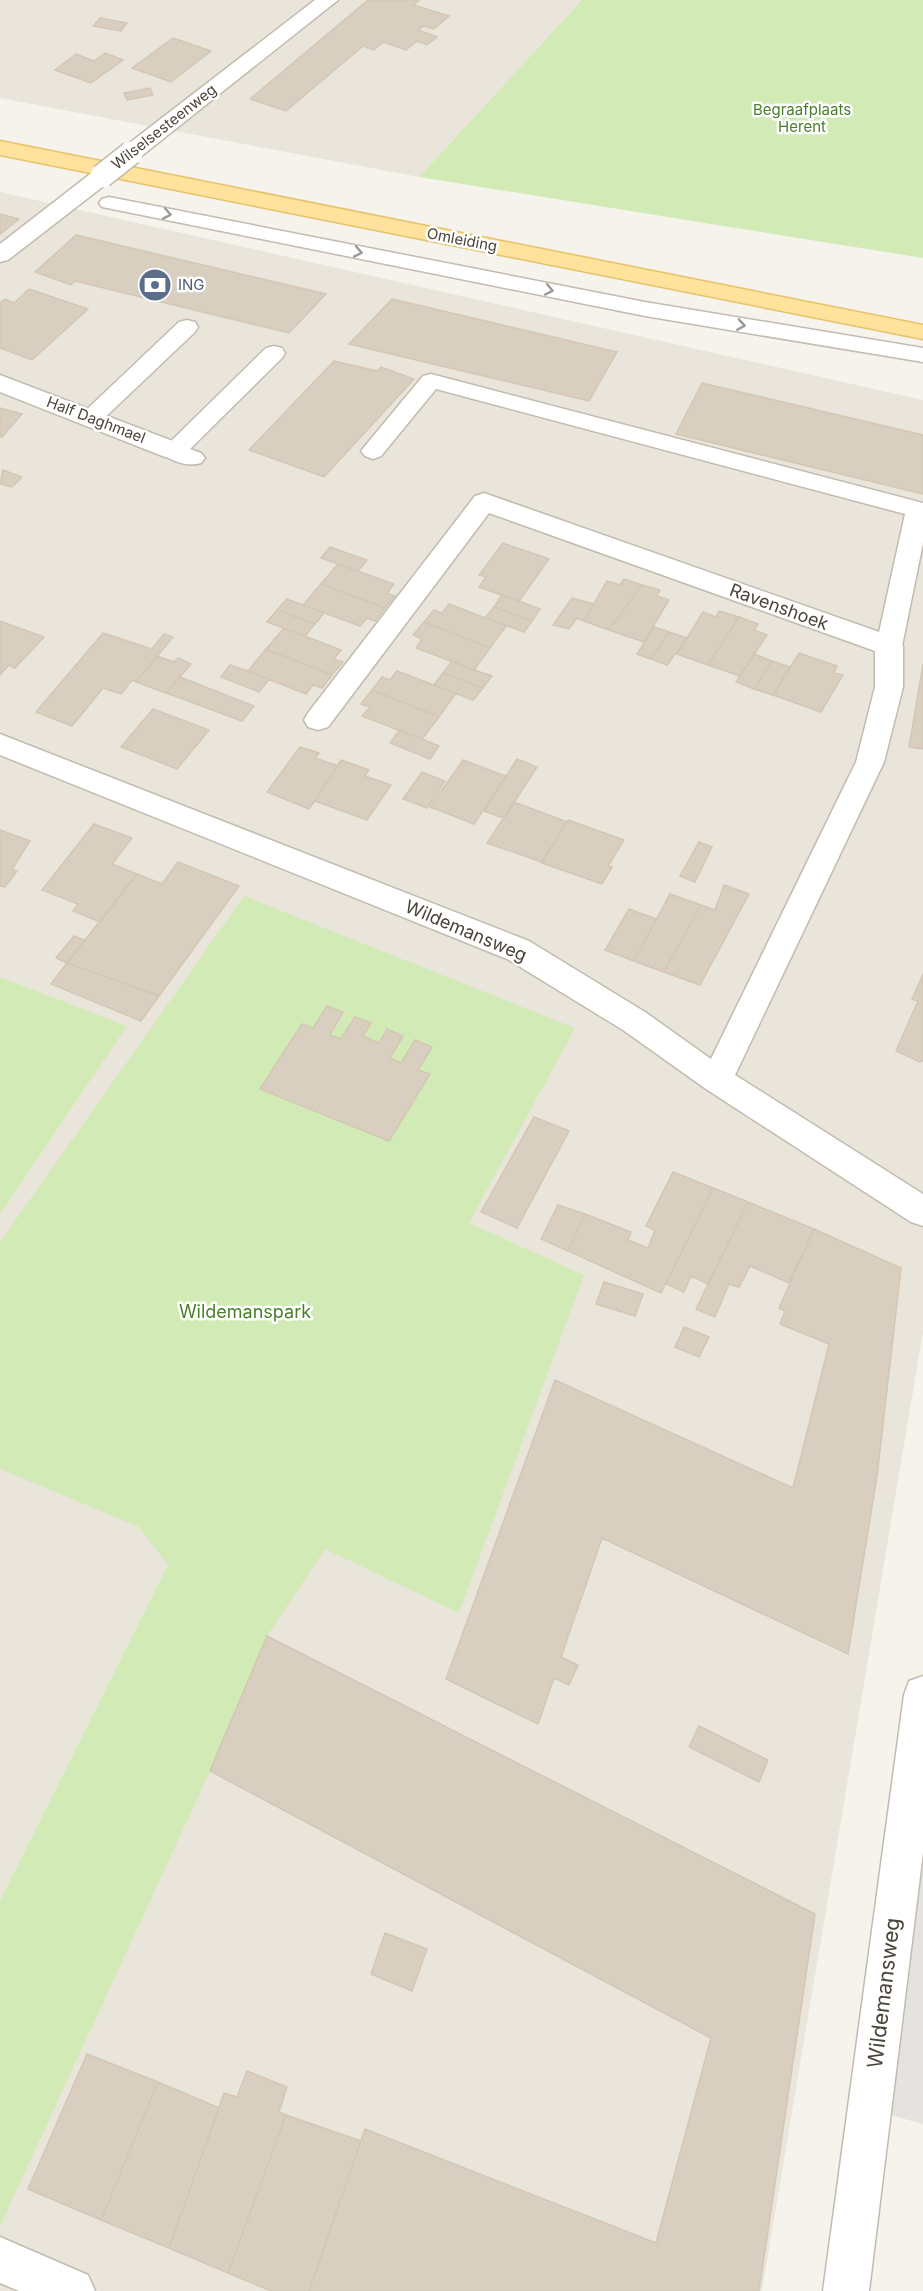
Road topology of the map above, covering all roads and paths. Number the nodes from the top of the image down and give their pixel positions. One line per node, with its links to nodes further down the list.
1 (328, 0): 5 (street, Wilselsesteenweg, bridge)
2 (0, 136): 6 (main road, Omleiding)
3 (0, 148): 8 (main road, Omleiding)
4 (109, 203): 10 (lane, one-way to 10)
5 (0, 255)
6 (923, 318)
7 (187, 327): 12 (lane)
8 (923, 332)
9 (274, 353): 14 (lane)
10 (923, 355)
11 (0, 383): 12 (street, Half Daghmael)
12 (90, 418): 14 (street, Half Daghmael)
13 (373, 451): 15 (lane)
14 (184, 454)
15 (889, 646): 16 (street, Ravenshoek); 18 (street)
16 (318, 720)
17 (0, 744): 18 (street, Wildemansweg)
18 (717, 1080): 19 (street, Wildemansweg)
19 (923, 1212)
20 (923, 1695): 23 (street, Wildemansweg)
21 (0, 2260): 22 (street)
22 (72, 2291)
23 (846, 2291)

